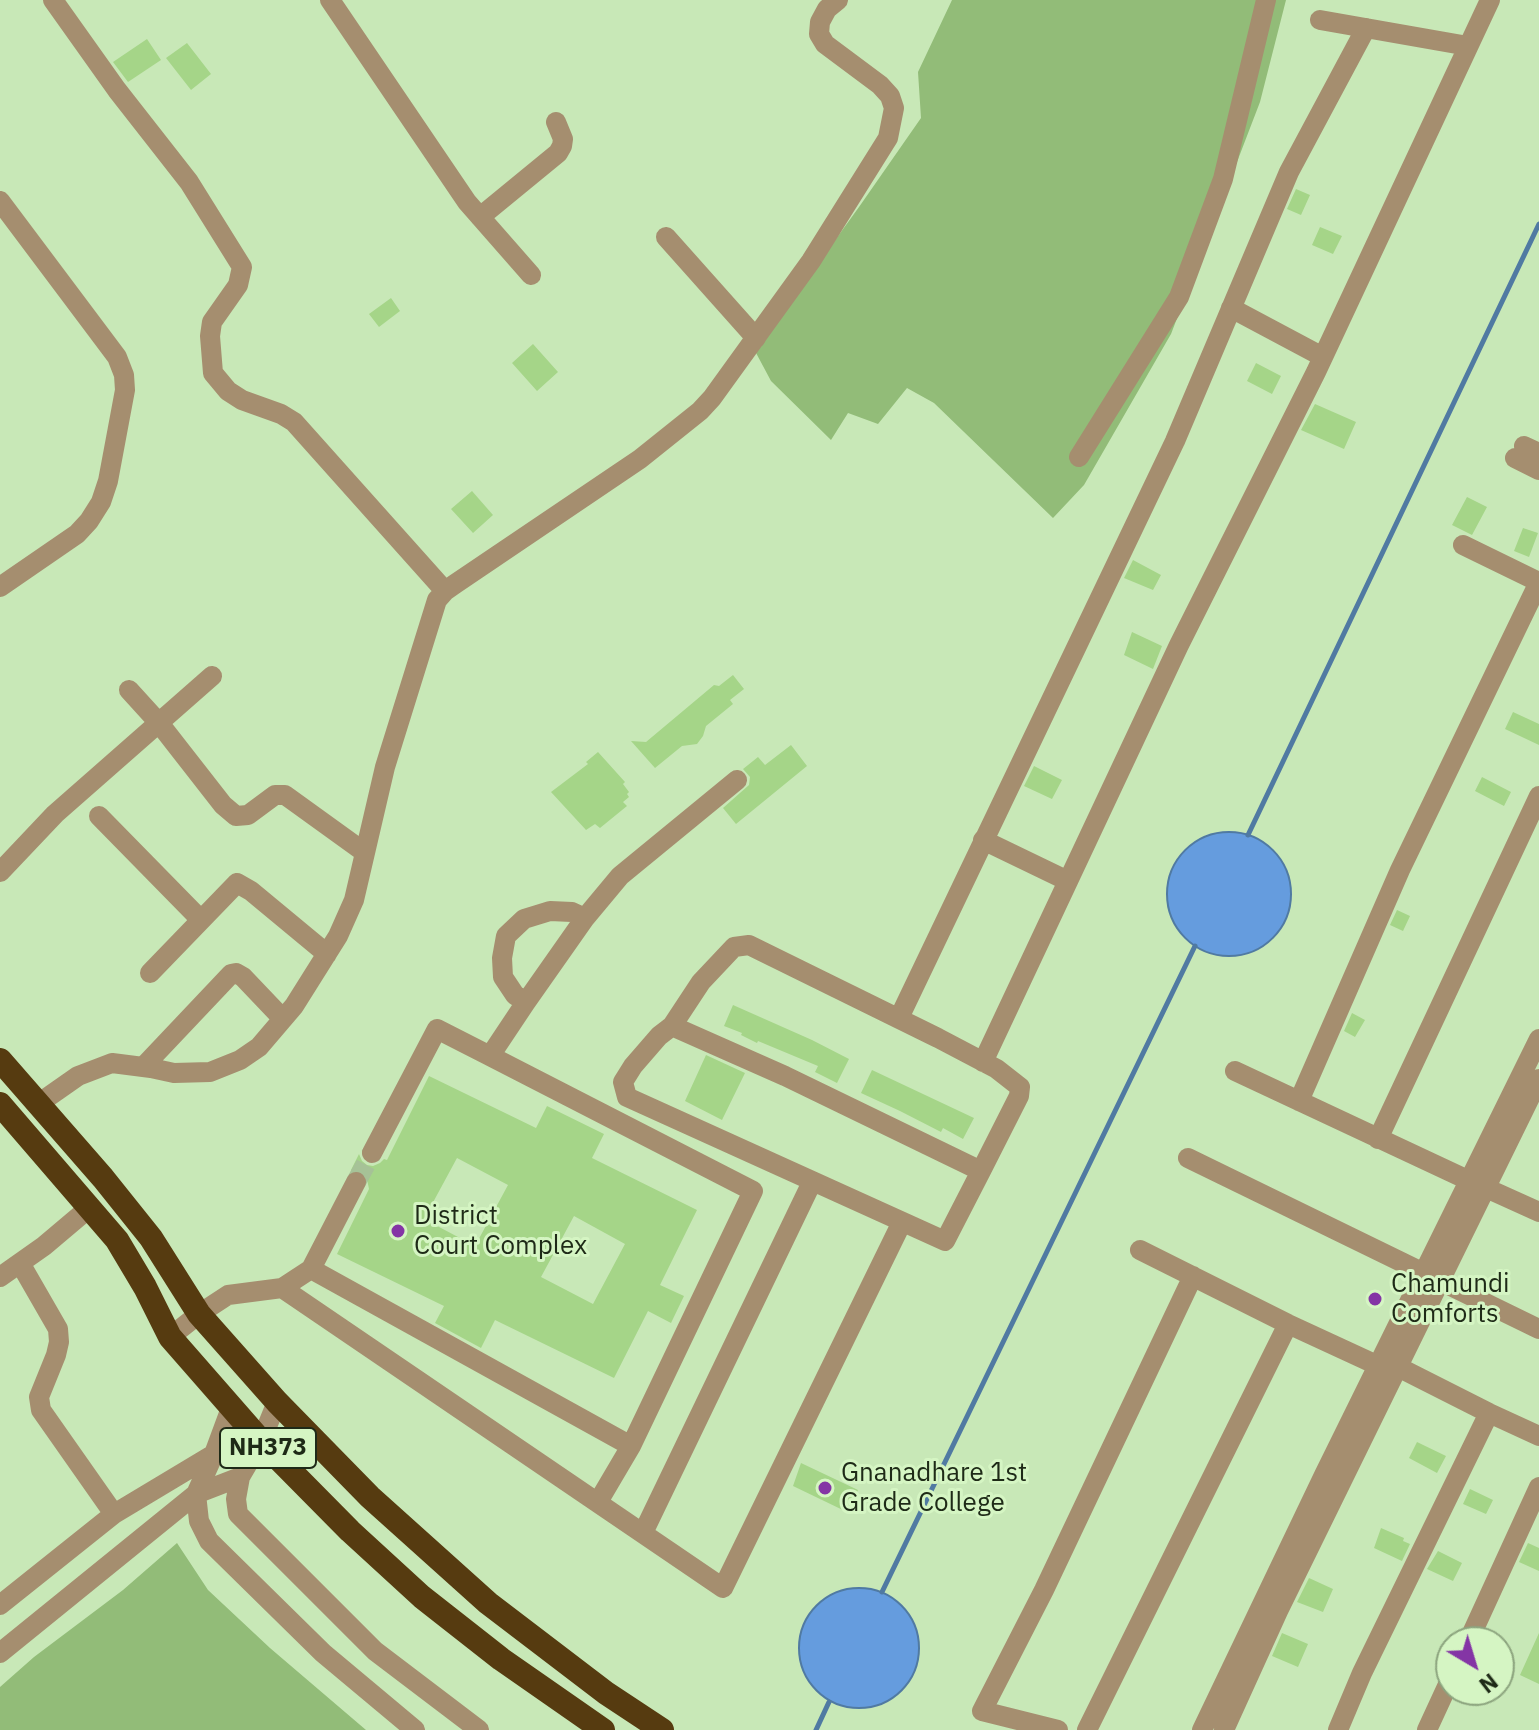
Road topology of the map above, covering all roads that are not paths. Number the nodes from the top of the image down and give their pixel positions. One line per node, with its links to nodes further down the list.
1 (53, 0): 22 (street)
2 (330, 0): 11 (street)
3 (838, 0): 15 (street)
4 (1266, 0): 18 (street)
5 (1490, 0): 8 (street)
6 (1320, 20): 7 (street)
7 (1366, 28): 8 (street); 14 (street)
8 (1468, 46): 16 (street)
9 (556, 122): 11 (street)
10 (0, 201): 21 (street)
11 (480, 217): 13 (street)
12 (666, 237): 15 (street)
13 (531, 275)
14 (1231, 308): 16 (street); 29 (street)
15 (756, 338): 22 (street)
16 (1323, 357): 32 (street)
17 (1526, 453): 19 (street)
18 (1079, 457)
19 (1539, 470)
20 (1463, 545): 48 (street)
21 (0, 587)
22 (445, 591): 30 (street)
23 (212, 676): 25 (street)
24 (129, 690): 25 (street)
25 (159, 723): 30 (street); 31 (street)
26 (737, 780): 33 (street)
27 (1539, 796): 51 (street)
28 (99, 816): 34 (street)
29 (983, 840): 32 (street); 38 (street)
30 (364, 852): 35 (street)
31 (0, 872)
32 (1068, 881): 44 (street)
33 (585, 918): 37 (street); 37 (street)
34 (201, 920): 35 (street); 36 (street)
35 (327, 954): 39 (street)
36 (150, 973)
37 (526, 1002): 42 (street)
38 (899, 1018): 40 (street); 44 (street)
39 (283, 1019): 45 (street); 45 (street)
40 (672, 1026): 54 (street); 56 (street)
41 (1539, 1039): 57 (street)
42 (490, 1056): 52 (street); 78 (street)
43 (0, 1060): 49 (highway, NH373)
44 (983, 1062): 54 (street)
45 (143, 1067): 49 (street)
46 (1235, 1071): 48 (street)
47 (1539, 1079): 57 (street)
48 (1299, 1101): 51 (street)
49 (38, 1104): 50 (highway); 68 (highway, NH373)
50 (8, 1113): 58 (highway, NH373)
51 (1378, 1139): 57 (street)
52 (372, 1153)
53 (1188, 1158): 66 (street)
54 (981, 1171): 60 (street)
55 (356, 1182): 63 (street)
56 (812, 1182): 60 (street); 85 (street)
57 (1478, 1184): 59 (street); 66 (street)
58 (89, 1208): 62 (street); 71 (highway, NH373)
59 (1539, 1212)
60 (902, 1222): 85 (street)
61 (1140, 1250): 64 (street)
62 (20, 1263): 65 (street); 84 (street)
63 (311, 1269): 67 (street); 78 (street)
64 (1193, 1276): 69 (street); 94 (street)
65 (0, 1277)
66 (1432, 1277): 70 (street); 72 (street)
67 (282, 1288): 68 (street); 83 (street)
68 (199, 1314): 71 (street); 73 (highway, NH373)
69 (1288, 1324): 72 (street); 95 (street)
70 (1539, 1329)
71 (170, 1337): 74 (highway, NH373)
72 (1388, 1366): 75 (street); 96 (street); 97 (street)
73 (277, 1402): 77 (street); 93 (highway, NH373)
74 (231, 1408): 77 (highway, NH373); 79 (street)
75 (1489, 1413): 76 (street); 98 (street)
76 (1539, 1436)
77 (257, 1446): 79 (street); 80 (street); 92 (highway, NH373)
78 (631, 1446): 83 (street)
79 (214, 1454): 82 (street); 84 (street)
80 (240, 1477): 82 (street); 91 (street)
81 (1539, 1487): 87 (street)
82 (196, 1494): 88 (street); 90 (street)
83 (598, 1502): 85 (street)
84 (114, 1514): 86 (street)
85 (643, 1533)
86 (0, 1605)
87 (1475, 1626)
88 (0, 1653)
89 (1438, 1706): 99 (street)
90 (415, 1730)
91 (479, 1730)
92 (603, 1730)
93 (662, 1730)
94 (1058, 1730)
95 (1087, 1730)
96 (1202, 1730)
97 (1224, 1730)
98 (1338, 1730)
99 (1427, 1730)

